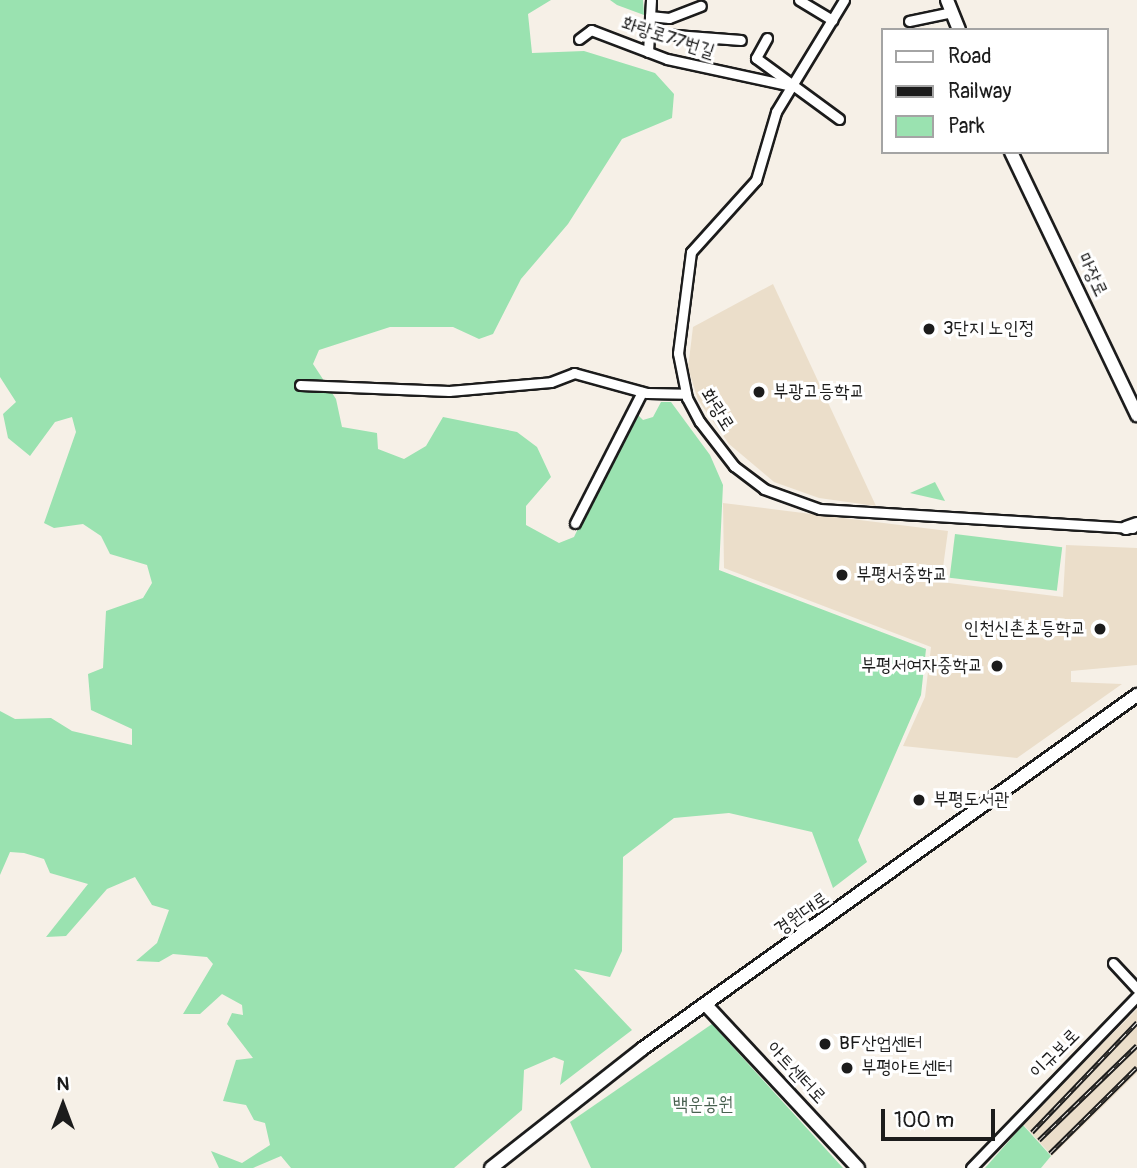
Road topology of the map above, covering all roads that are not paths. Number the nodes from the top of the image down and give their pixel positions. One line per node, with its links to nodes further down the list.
1 (651, 0): 6 (street)
2 (799, 0): 7 (street)
3 (844, 0): 7 (street, 화랑로)
4 (701, 6): 6 (street)
5 (950, 6): 8 (street); 9 (main road)
6 (650, 16): 10 (street)
7 (832, 20): 15 (street, 화랑로)
8 (909, 21)
9 (959, 28)
10 (649, 33): 13 (street); 14 (street)
11 (767, 38): 15 (street)
12 (579, 39): 14 (street, 화랑로77번길)
13 (741, 40)
14 (648, 52): 15 (street, 화랑로77번길)
15 (792, 86): 16 (street); 20 (street, 화랑로)
16 (839, 119)
17 (1012, 154): 21 (main road, 마장로)
18 (300, 384): 19 (street)
19 (642, 392): 20 (street); 22 (street)
20 (686, 394): 23 (street, 화랑로)
21 (1137, 415)
22 (575, 523)
23 (1133, 527)
24 (1137, 695): 28 (main road, 경원대로)
25 (1113, 963): 26 (street)
26 (1137, 989)
27 (1137, 996): 31 (street, 이규보로)
28 (706, 1005): 29 (main road, 경원대로); 30 (main road, 아트센터로)
29 (491, 1168)
30 (858, 1168)
31 (971, 1168)

